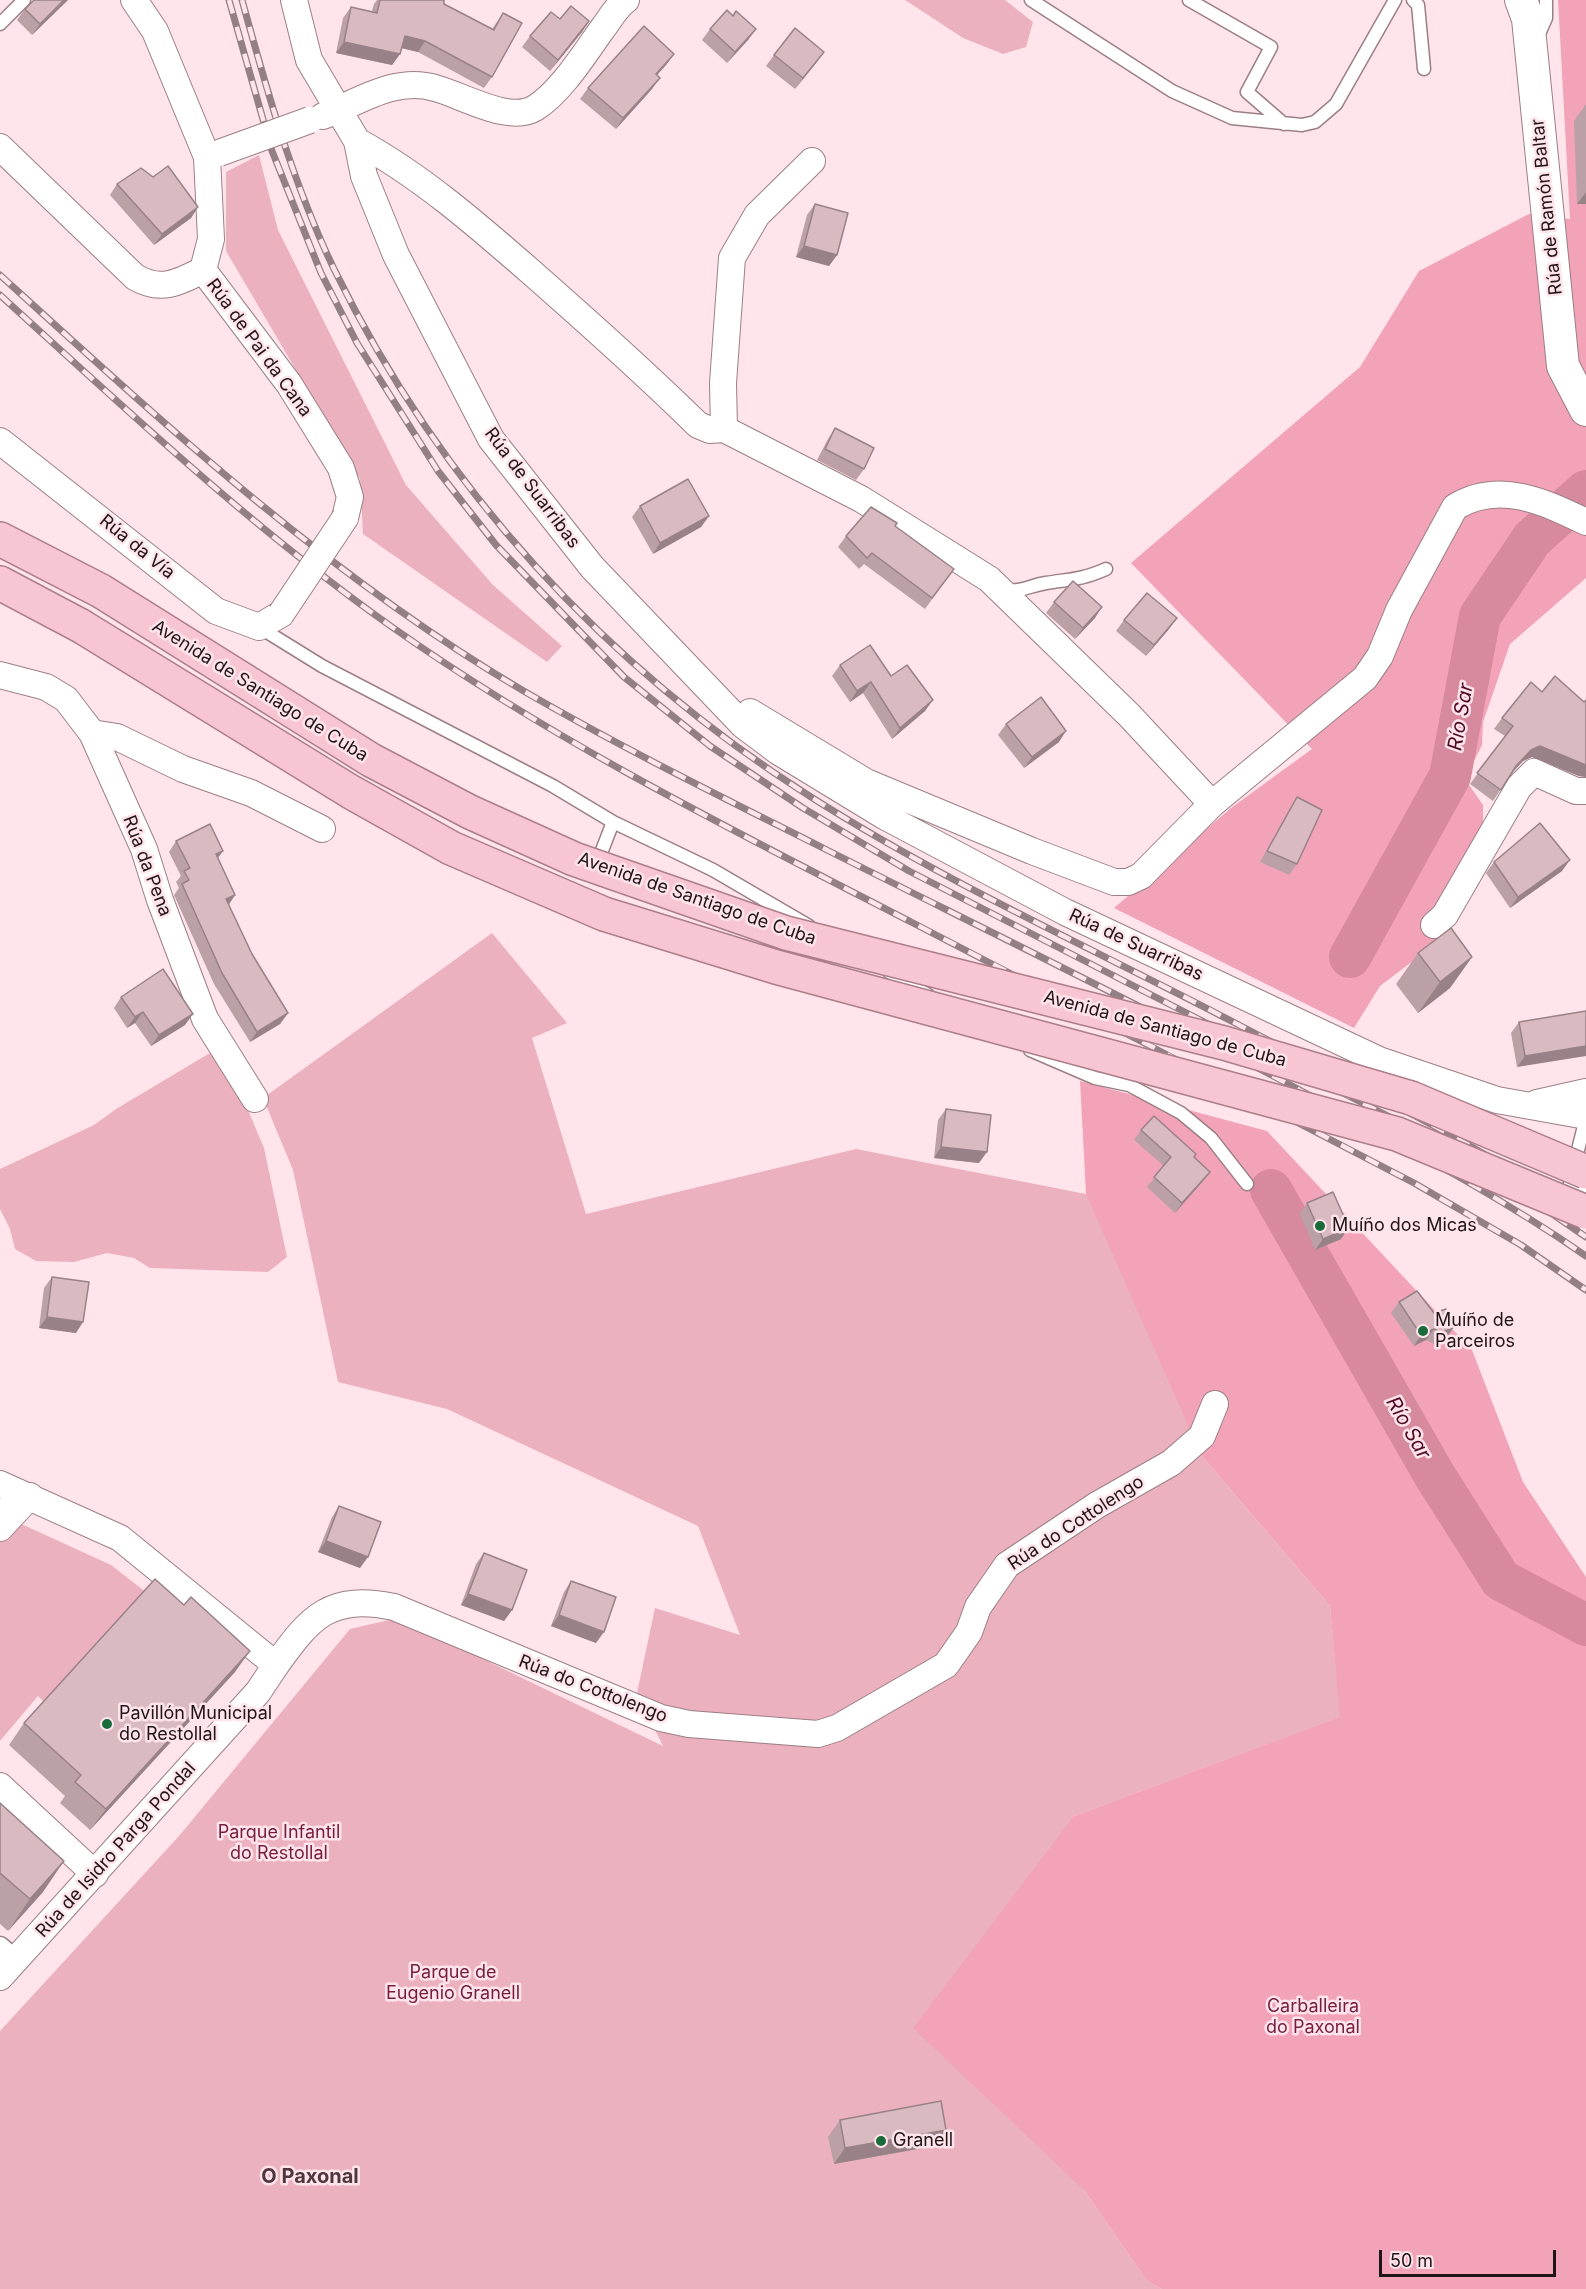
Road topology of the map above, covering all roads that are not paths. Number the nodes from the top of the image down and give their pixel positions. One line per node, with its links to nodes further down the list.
1 (24, 0): 11 (lane)
2 (134, 0): 18 (street, Rúa de Pai da Cana)
3 (294, 0): 14 (street, Rúa de Suarribas)
4 (626, 0): 14 (street)
5 (1031, 0): 15 (lane)
6 (1189, 0): 15 (lane)
7 (1395, 0): 15 (lane)
8 (1413, 0): 13 (lane)
9 (1521, 0): 12 (street, Rúa de Ramón Baltar)
10 (1546, 0): 12 (lane)
11 (0, 24)
12 (1532, 51): 21 (street, Rúa de Ramón Baltar)
13 (1424, 69)
14 (338, 110): 16 (street, Rúa de Suarribas); 18 (street, bridge)
15 (1285, 124)
16 (357, 141): 22 (street, Rúa de Suarribas); 31 (street, Rúa de Suarribas)
17 (0, 147): 20 (street)
18 (213, 155): 20 (street, Rúa de Pai da Cana)
19 (812, 161): 22 (street)
20 (203, 270): 29 (street, Rúa de Pai da Cana, bridge)
21 (1586, 410)
22 (724, 429): 28 (street, Rúa de Suarribas)
23 (0, 441): 29 (street, Rúa da Vía)
24 (1586, 522): 34 (street, Rúa de Suarribas)
25 (0, 539): 43 (highway, Avenida de Santiago de Cuba, bridge)
26 (1106, 569): 28 (lane)
27 (0, 583): 46 (highway, Avenida de Santiago de Cuba, bridge)
28 (1000, 589): 34 (street, Rúa de Suarribas)
29 (259, 627): 35 (lane)
30 (0, 675): 32 (street, Rúa da Pena)
31 (719, 701): 34 (street, Rúa de Suarribas); 41 (street, Rúa de Suarribas)
32 (92, 733): 36 (street); 40 (street, Rúa da Pena)
33 (1586, 791): 38 (street)
34 (1212, 804)
35 (613, 822): 37 (lane); 44 (lane)
36 (322, 829)
37 (601, 853)
38 (1434, 925)
39 (1586, 1092): 41 (street)
40 (255, 1099)
41 (1528, 1105): 42 (street, Rúa de Suarribas)
42 (1586, 1117): 45 (lane)
43 (1586, 1172)
44 (1247, 1184)
45 (1586, 1190)
46 (1586, 1212)
47 (1215, 1404): 50 (street, Rúa do Cottolengo)
48 (11, 1495): 49 (street); 50 (street)
49 (0, 1528)
50 (276, 1665): 52 (street, Rúa de Isidro Parga Pondal)
51 (0, 1786): 52 (street)
52 (95, 1874): 53 (street, Rúa de Isidro Parga Pondal)
53 (5, 1961)

